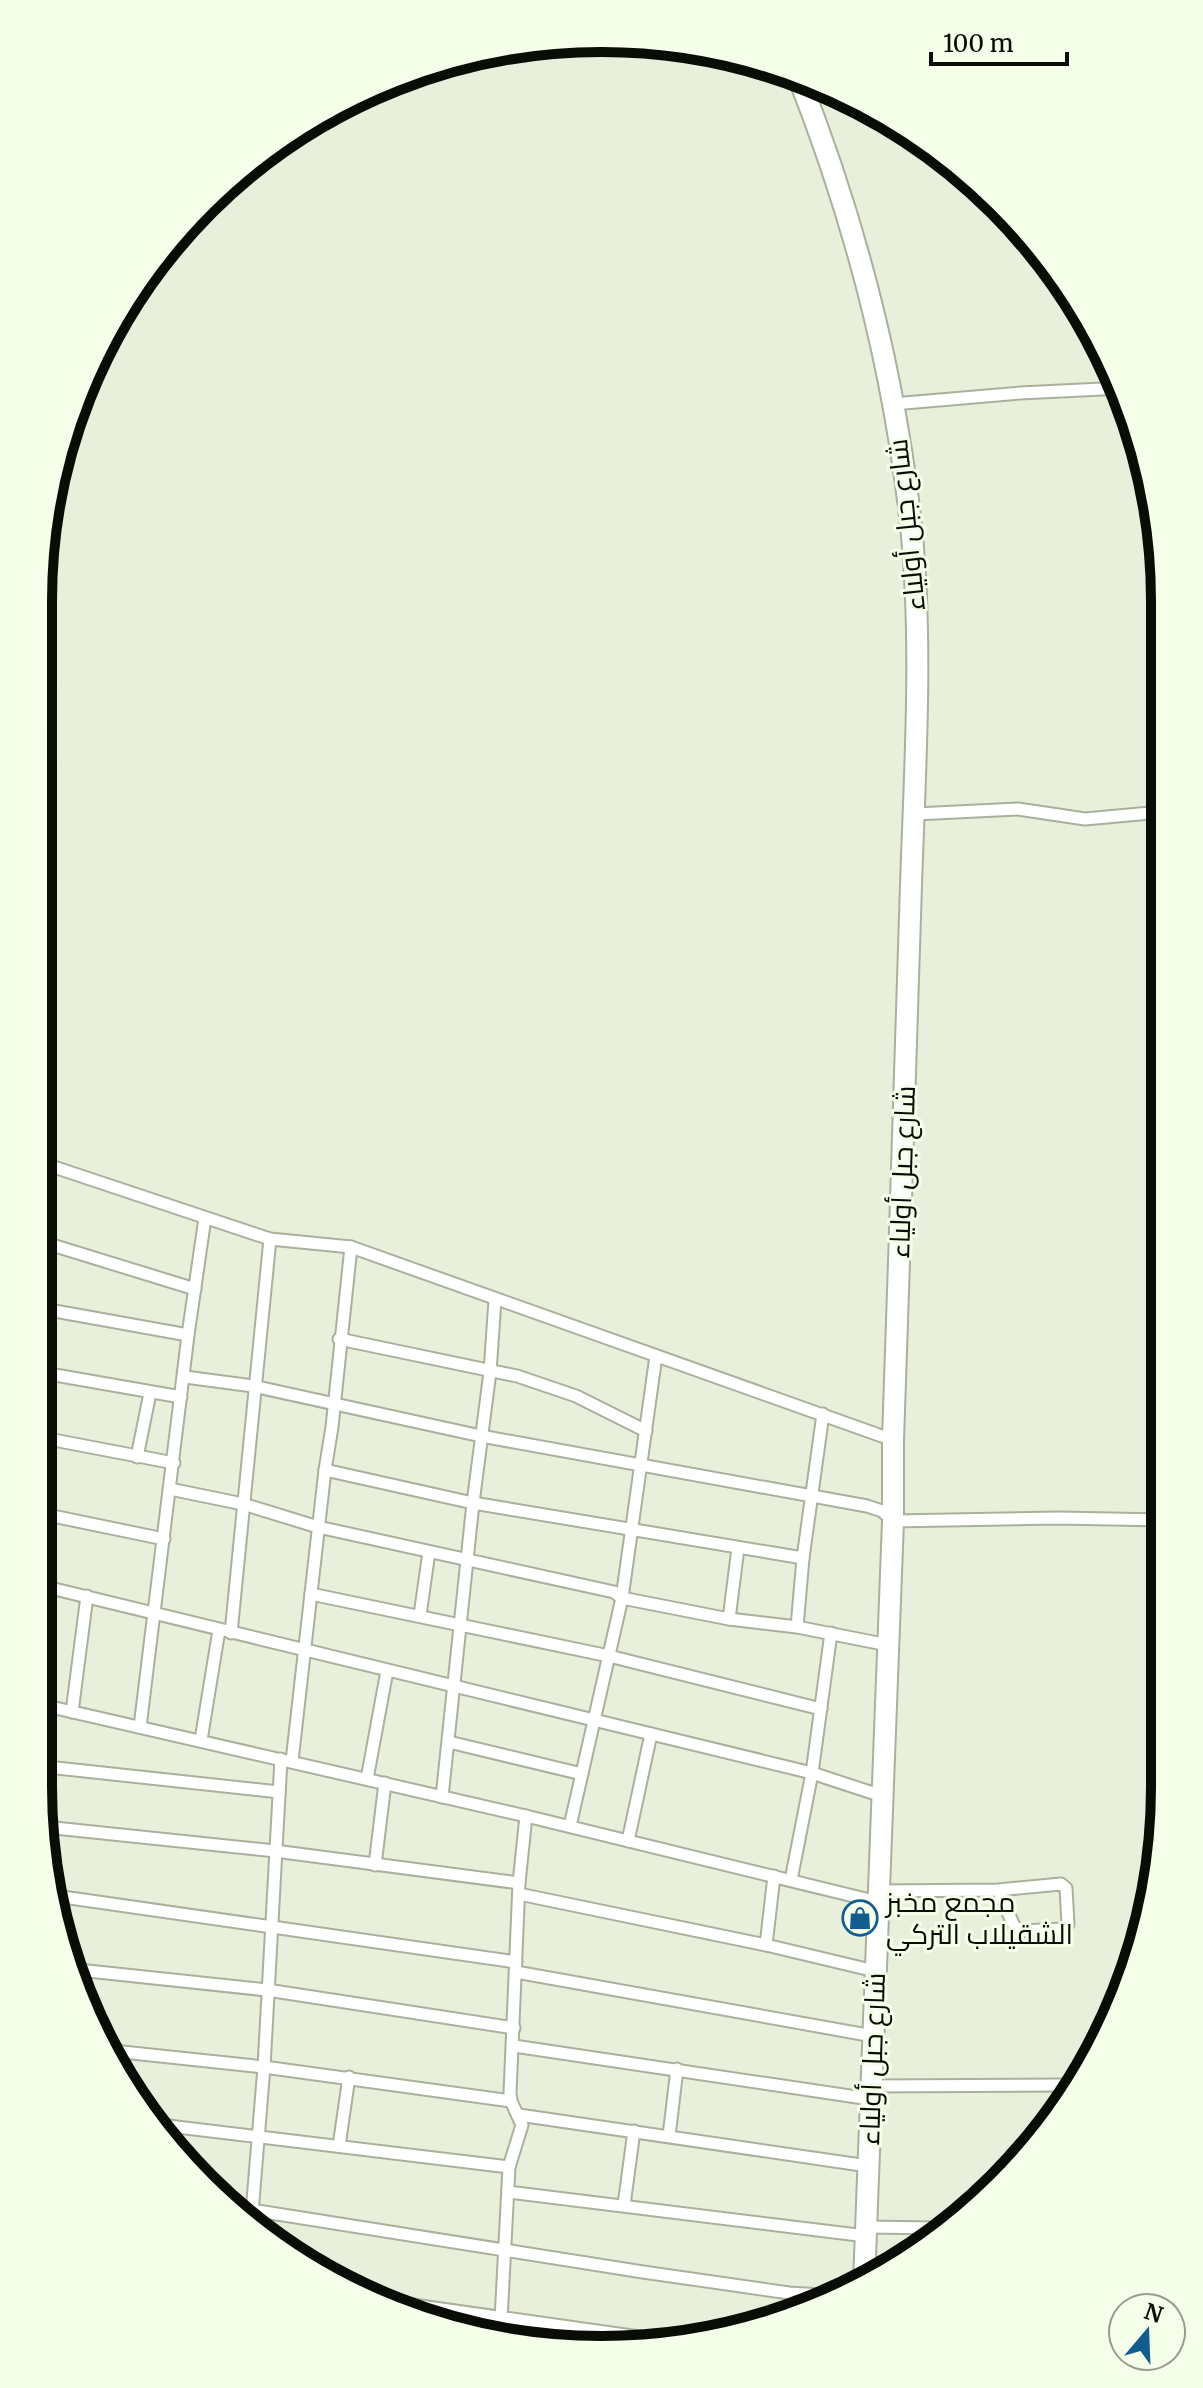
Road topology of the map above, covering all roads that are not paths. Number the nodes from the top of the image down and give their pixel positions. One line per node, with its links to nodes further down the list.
1 (804, 91): 3 (highway, شارع جبل أولياء)
2 (1108, 389): 3 (street)
3 (893, 404): 5 (highway, شارع جبل أولياء)
4 (1151, 813): 5 (street)
5 (915, 814): 28 (highway, شارع جبل أولياء)
6 (52, 1166): 7 (street)
7 (205, 1218): 8 (street); 11 (street)
8 (270, 1239): 10 (street); 20 (street)
9 (52, 1245): 11 (street)
10 (351, 1247): 12 (street); 15 (street)
11 (195, 1289): 14 (street)
12 (495, 1300): 16 (street); 17 (street)
13 (52, 1311): 14 (street)
14 (188, 1335): 19 (street)
15 (339, 1339): 17 (street); 23 (street)
16 (656, 1356): 24 (street); 25 (street)
17 (490, 1372): 25 (street); 26 (street)
18 (52, 1375): 21 (street)
19 (185, 1377): 20 (street); 22 (street)
20 (253, 1386): 23 (street); 36 (street)
21 (150, 1393): 22 (street); 29 (street)
22 (181, 1397): 30 (street)
23 (334, 1402): 26 (street); 32 (street)
24 (823, 1414): 28 (street); 34 (street)
25 (646, 1431): 31 (street)
26 (481, 1436): 31 (street); 35 (street)
27 (52, 1440): 29 (street)
28 (893, 1440): 39 (highway, شارع جبل أولياء)
29 (137, 1457): 30 (street)
30 (174, 1463): 33 (street)
31 (642, 1466): 34 (street); 41 (street)
32 (325, 1470): 35 (street); 40 (street)
33 (170, 1489): 36 (street); 42 (street)
34 (812, 1496): 39 (street); 45 (street)
35 (473, 1503): 41 (street); 46 (street)
36 (243, 1504): 40 (street); 56 (street)
37 (52, 1516): 42 (street)
38 (1151, 1520): 39 (street)
39 (893, 1521): 58 (highway, شارع جبل أولياء)
40 (318, 1527): 44 (street); 48 (street)
41 (633, 1531): 43 (street); 50 (street)
42 (164, 1539): 51 (street)
43 (738, 1548): 45 (street); 53 (street)
44 (429, 1552): 46 (street); 52 (street)
45 (803, 1558): 55 (street)
46 (468, 1561): 50 (street); 54 (street)
47 (52, 1588): 49 (street)
48 (311, 1594): 52 (street); 59 (street)
49 (87, 1596): 51 (street); 65 (street)
50 (622, 1598): 53 (street); 60 (street)
51 (155, 1614): 56 (street); 67 (street)
52 (420, 1615): 54 (street)
53 (729, 1619): 55 (street)
54 (461, 1624): 60 (street); 62 (street)
55 (797, 1627): 57 (street)
56 (225, 1631): 59 (street); 69 (street)
57 (831, 1633): 58 (street); 64 (street)
58 (888, 1645): 78 (highway, شارع جبل أولياء)
59 (306, 1651): 61 (street); 71 (street)
60 (609, 1656): 64 (street); 66 (street)
61 (387, 1671): 62 (street); 75 (street)
62 (455, 1687): 66 (street); 70 (street)
63 (52, 1707): 65 (street)
64 (821, 1709): 73 (street)
65 (72, 1712): 67 (street)
66 (595, 1721): 68 (street); 74 (street)
67 (140, 1727): 69 (street)
68 (651, 1734): 73 (street); 83 (street)
69 (201, 1740): 71 (street)
70 (449, 1742): 74 (street); 79 (street)
71 (286, 1760): 75 (street); 77 (street)
72 (52, 1768): 77 (street)
73 (812, 1773): 78 (street); 87 (street)
74 (582, 1774): 81 (street)
75 (367, 1779): 76 (street)
76 (385, 1783): 79 (street); 85 (street)
77 (279, 1792): 84 (street)
78 (882, 1796): 91 (highway, شارع جبل أولياء)
79 (442, 1797): 80 (street)
80 (526, 1816): 81 (street); 88 (street)
81 (570, 1826): 83 (street)
82 (54, 1828): 84 (street)
83 (628, 1841): 86 (street)
84 (275, 1851): 85 (street); 92 (street)
85 (375, 1865): 88 (street)
86 (774, 1876): 87 (street); 93 (street)
87 (791, 1880): 91 (street)
88 (519, 1888): 93 (street); 94 (street)
89 (998, 1890): 89 (street); 91 (street)
90 (64, 1897): 92 (street)
91 (878, 1897): 96 (highway, شارع جبل أولياء)
92 (269, 1927): 94 (street); 97 (street)
93 (766, 1945): 96 (street)
94 (516, 1967): 98 (street); 99 (street)
95 (84, 1971): 97 (street)
96 (875, 1971): 99 (highway, شارع جبل أولياء)
97 (267, 1990): 98 (street); 102 (street)
98 (514, 2028): 100 (street)
99 (873, 2036): 106 (highway, شارع جبل أولياء)
100 (514, 2046): 103 (street); 107 (street)
101 (121, 2052): 102 (street)
102 (264, 2067): 104 (street); 111 (street)
103 (677, 2069): 106 (street); 112 (street)
104 (349, 2077): 107 (street); 113 (street)
105 (1062, 2085): 106 (street)
106 (871, 2093): 114 (highway, شارع جبل أولياء)
107 (511, 2101): 108 (street)
108 (519, 2115): 110 (street); 115 (street)
109 (170, 2126): 111 (street)
110 (634, 2131): 112 (street); 117 (street)
111 (258, 2136): 113 (street); 118 (street)
112 (669, 2136): 114 (street)
113 (339, 2146): 115 (street)
114 (868, 2166): 120 (highway, شارع جبل أولياء)
115 (509, 2167): 116 (street)
116 (508, 2192): 117 (street); 121 (street)
117 (624, 2205): 120 (street)
118 (252, 2209): 121 (street)
119 (927, 2228): 120 (street)
120 (866, 2231): 122 (highway, شارع جبل أولياء)
121 (503, 2250): 123 (street); 125 (street)
122 (865, 2268)
123 (811, 2294)
124 (430, 2309): 125 (street)
125 (500, 2316): 126 (street); 127 (street)
126 (500, 2326)
127 (630, 2335)

